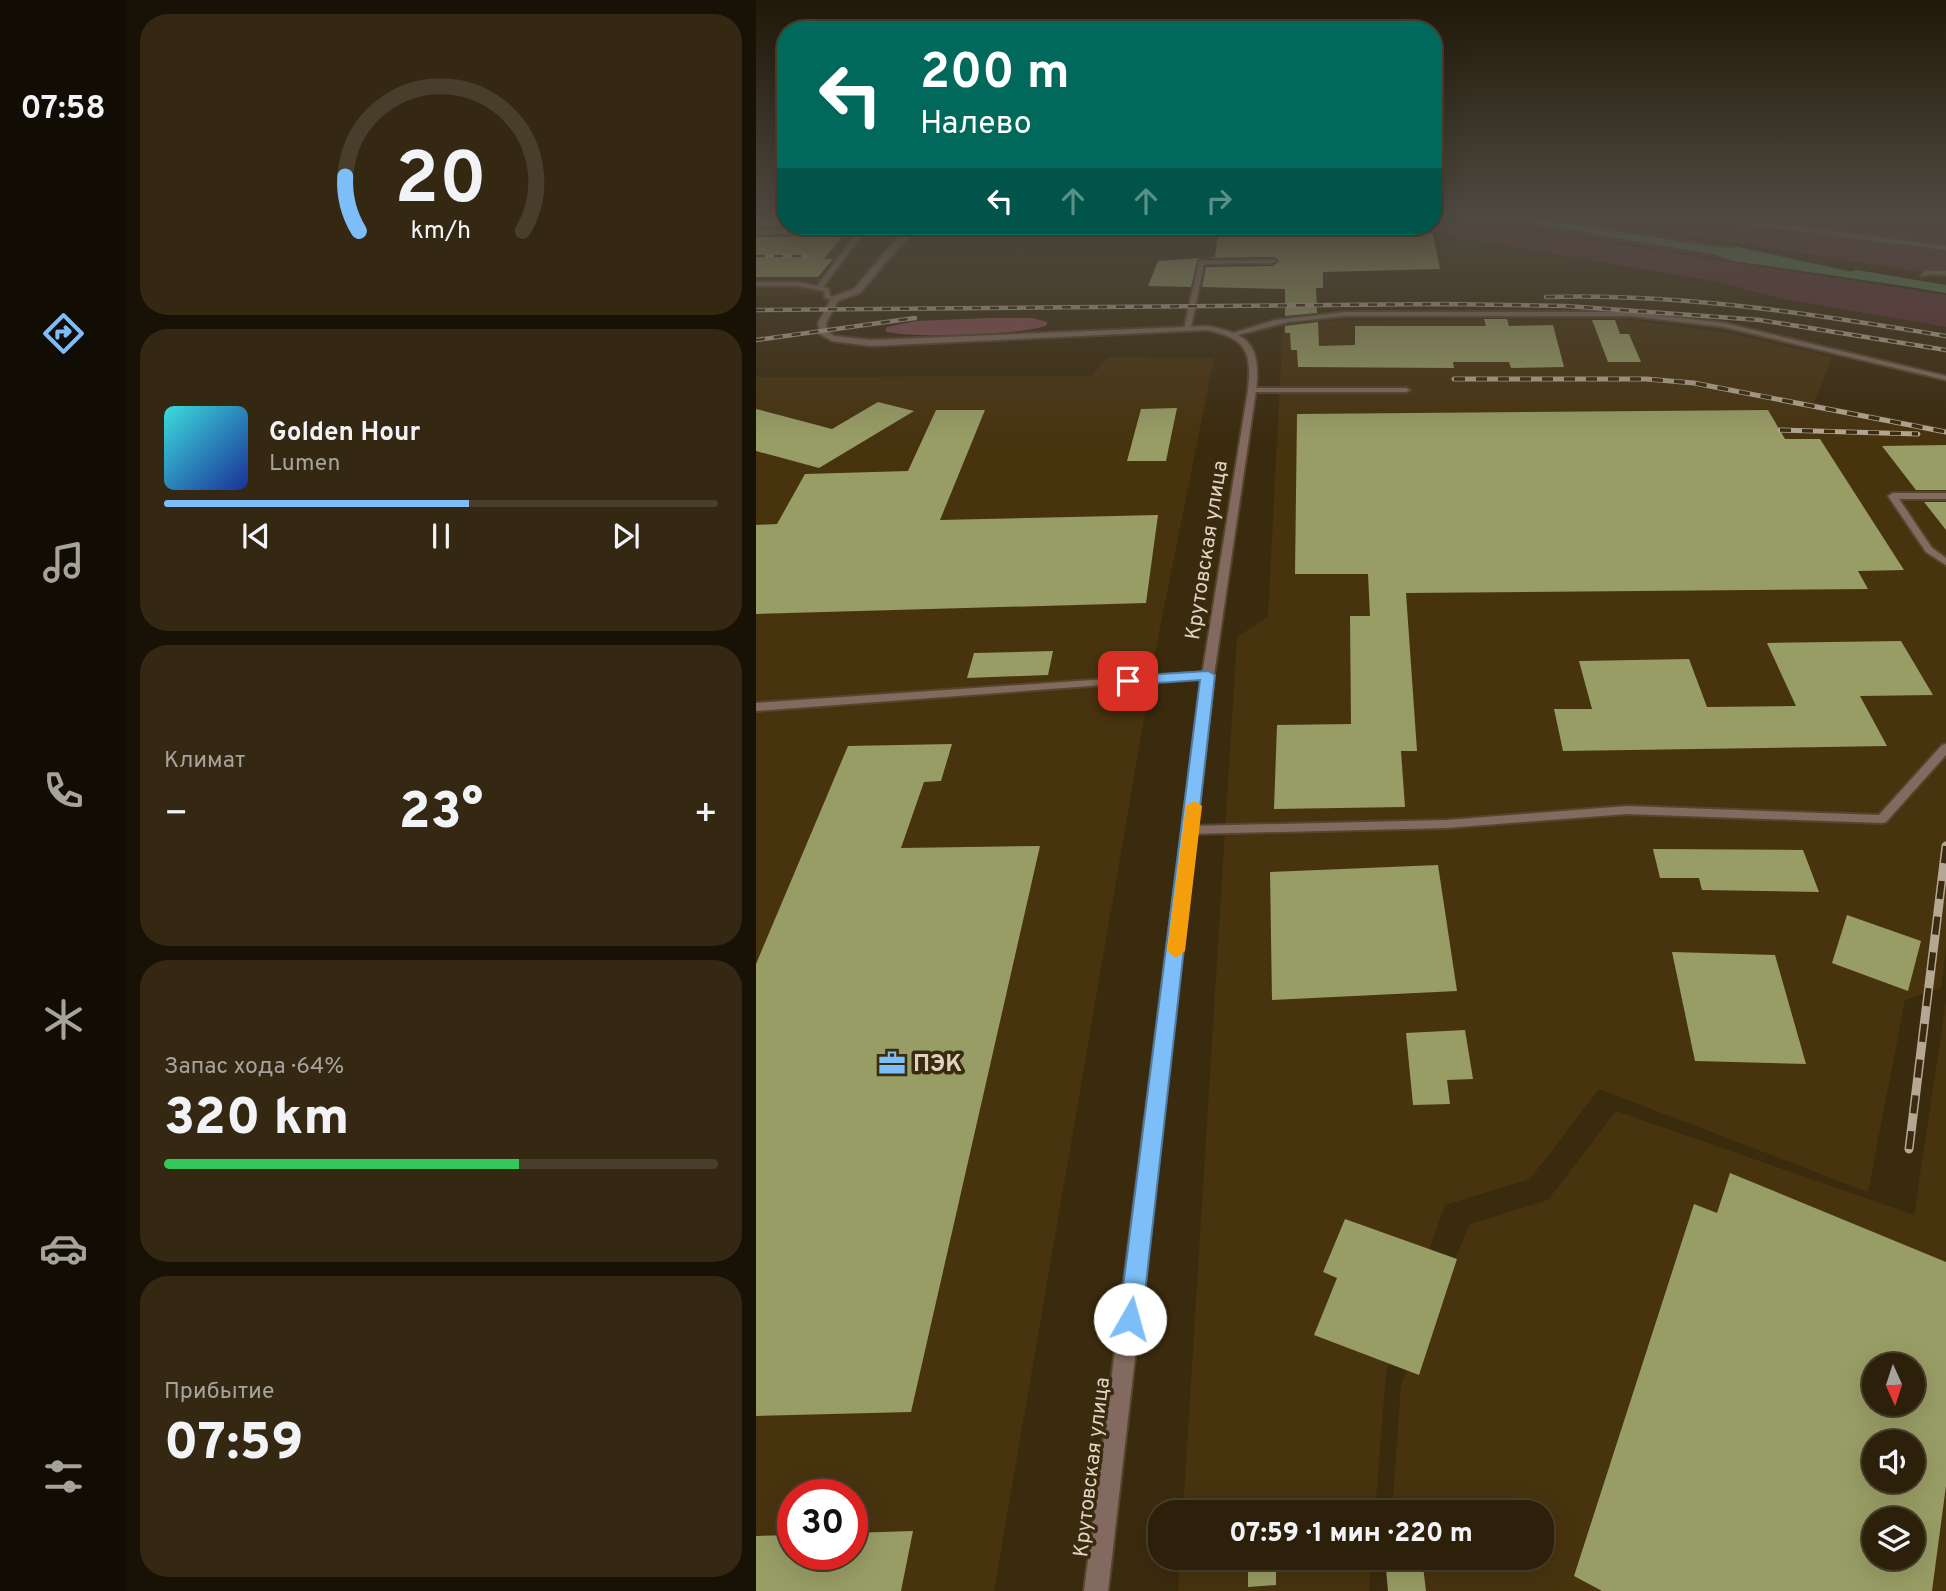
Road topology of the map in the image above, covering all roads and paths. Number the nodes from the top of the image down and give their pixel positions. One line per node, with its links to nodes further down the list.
1 (827, 290): 4 (lane)
2 (857, 290): 4 (street)
3 (1195, 290): 5 (lane)
4 (835, 299): 5 (street)
5 (1187, 327): 6 (street)
6 (1234, 334): 7 (lane); 8 (street, Крутовская улица)
7 (1946, 378)
8 (1252, 390): 9 (lane); 12 (street, Крутовская улица)
9 (1406, 390)
10 (1946, 496): 11 (lane)
11 (1946, 562)
12 (1208, 675): 13 (lane); 15 (street, Крутовская улица)
13 (756, 707)
14 (1946, 748): 15 (lane)
15 (1191, 830): 16 (street, Крутовская улица)
16 (1096, 1591)

